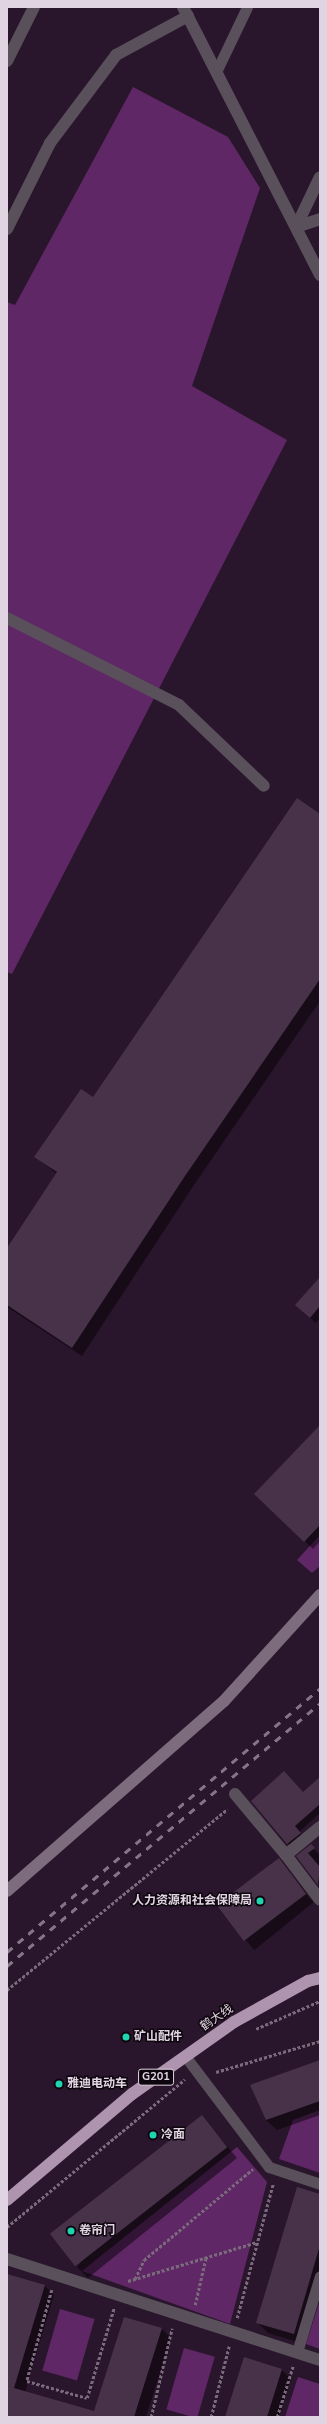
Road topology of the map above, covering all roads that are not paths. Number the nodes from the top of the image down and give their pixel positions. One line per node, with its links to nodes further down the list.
1 (34, 7): 4 (street)
2 (247, 7): 5 (lane)
3 (186, 12): 5 (street); 9 (street)
4 (7, 61)
5 (216, 72): 8 (street)
6 (320, 177): 8 (street)
7 (320, 219): 8 (street)
8 (296, 227): 10 (street)
9 (7, 229)
10 (320, 275)
11 (7, 618): 12 (street)
12 (264, 786)
13 (320, 1595): 17 (street)
14 (237, 1797): 16 (street)
15 (320, 1827): 16 (street)
16 (286, 1855): 18 (street)
17 (7, 1891)
18 (320, 1900)
19 (319, 1975): 20 (highway, 鹤大线 / G201)
20 (185, 2056): 21 (lane); 22 (highway, 鹤大线 / G201)
21 (320, 2184)
22 (7, 2200)
23 (7, 2259): 25 (street)
24 (320, 2276): 25 (lane)
25 (297, 2352): 26 (street)
26 (320, 2360)

